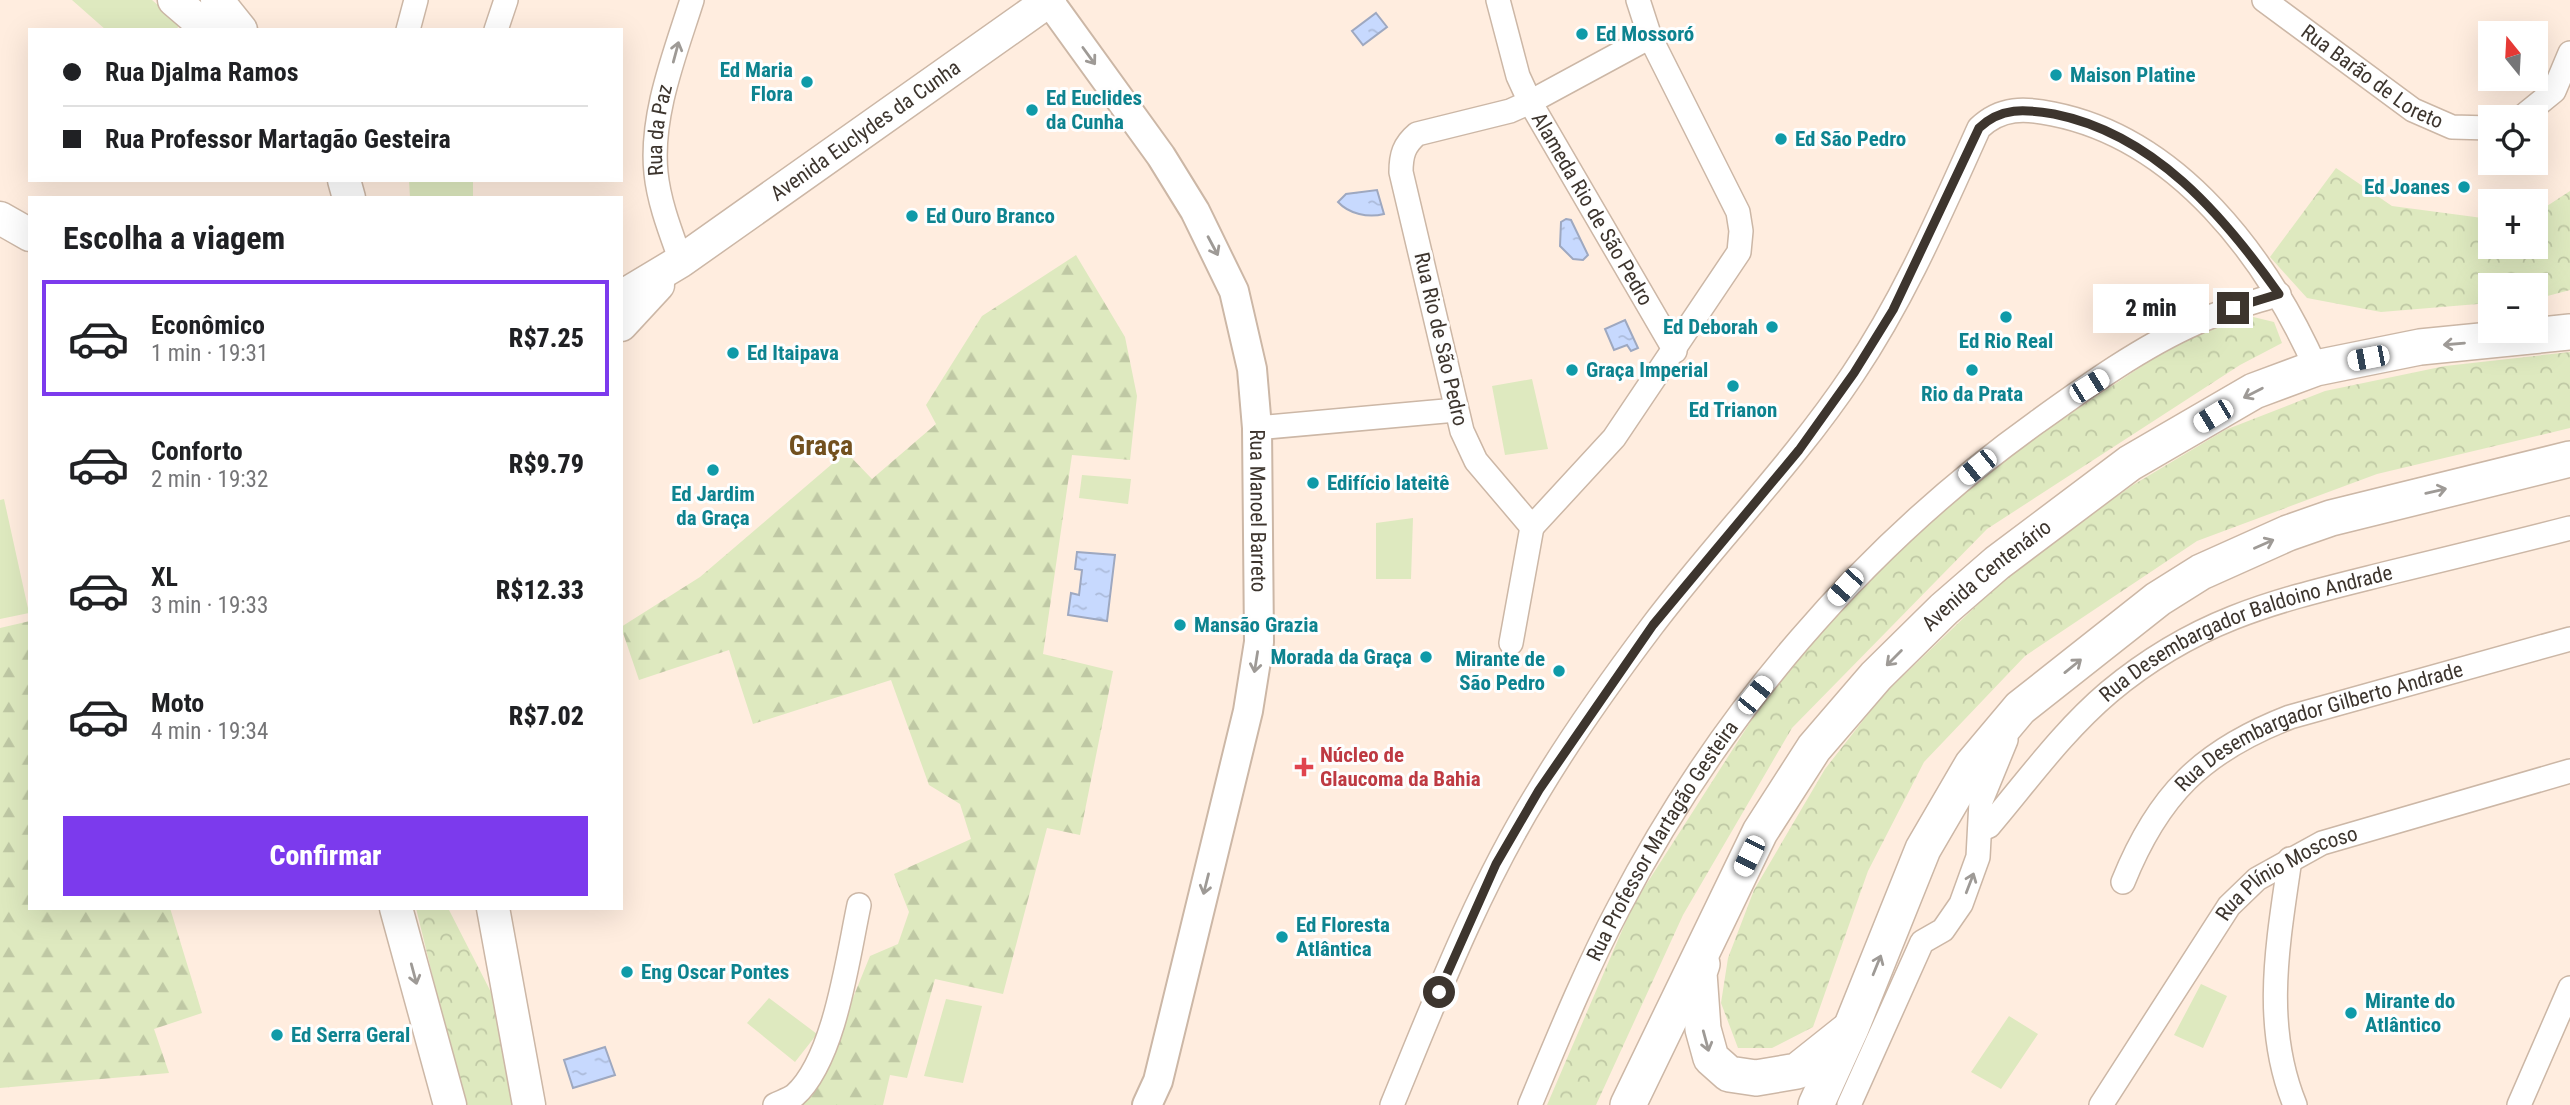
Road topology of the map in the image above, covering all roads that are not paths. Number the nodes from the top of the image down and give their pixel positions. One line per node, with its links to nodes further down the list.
1 (174, 0): 10 (main road)
2 (217, 0): 11 (main road)
3 (416, 0): 12 (street)
4 (506, 0): 13 (street)
5 (692, 0): 21 (street, Rua da Paz, one-way to 5)
6 (1049, 0): 21 (main road, Avenida Euclydes da Cunha); 29 (street, Rua Manoel Barreto, one-way to 29)
7 (1498, 0): 16 (street)
8 (1638, 0): 14 (street)
9 (2264, 0): 18 (street, Rua Barão de Loreto)
10 (207, 28)
11 (239, 28)
12 (409, 28)
13 (497, 28)
14 (1650, 37): 16 (street, Rua Rio de São Pedro); 26 (street)
15 (2570, 53): 17 (street)
16 (1531, 102): 26 (street, Alameda Rio de São Pedro); 28 (street, Rua Rio de São Pedro)
17 (2537, 105)
18 (2478, 128)
19 (0, 218): 20 (main road)
20 (28, 234)
21 (681, 261): 23 (main road); 24 (main road)
22 (2279, 294): 27 (street); 52 (street); 53 (street, Rua Professor Martagão Gesteira)
23 (623, 296)
24 (623, 323)
25 (2570, 332): 27 (main road, Avenida Centenário, one-way to 27)
26 (1675, 351): 31 (street)
27 (2316, 368): 44 (main road, Avenida Centenário, one-way to 44)
28 (1456, 410): 29 (street); 31 (street, Rua Rio de São Pedro)
29 (1256, 428): 51 (street, Rua Manoel Barreto, one-way to 51)
30 (2570, 459): 35 (main road, one-way to 30)
31 (1532, 527): 34 (street)
32 (2570, 528): 37 (street, Rua Desembargador Baldoino Andrade)
33 (2570, 639): 39 (street, Rua Desembargador Gilberto Andrade)
34 (1511, 643)
35 (2020, 708): 37 (street); 47 (main road, one-way to 35)
36 (2570, 771): 38 (street, Rua Plínio Moscoso)
37 (1980, 830): 56 (street, one-way to 37)
38 (2290, 859): 57 (street, Rua Plínio Moscoso); 58 (street)
39 (2123, 882)
40 (859, 905): 50 (street)
41 (397, 910): 48 (main road, one-way to 48)
42 (472, 910): 46 (main road)
43 (493, 910): 46 (main road)
44 (1714, 927): 47 (main road, one-way to 47); 54 (main road, Avenida Centenário)
45 (2570, 988): 59 (street)
46 (510, 1005): 49 (main road)
47 (1851, 1028): 55 (main road)
48 (450, 1105)
49 (529, 1105)
50 (775, 1105)
51 (1147, 1105)
52 (1392, 1105)
53 (1530, 1105)
54 (1628, 1105)
55 (1816, 1105)
56 (1849, 1105)
57 (2101, 1105)
58 (2295, 1105)
59 (2519, 1105)

